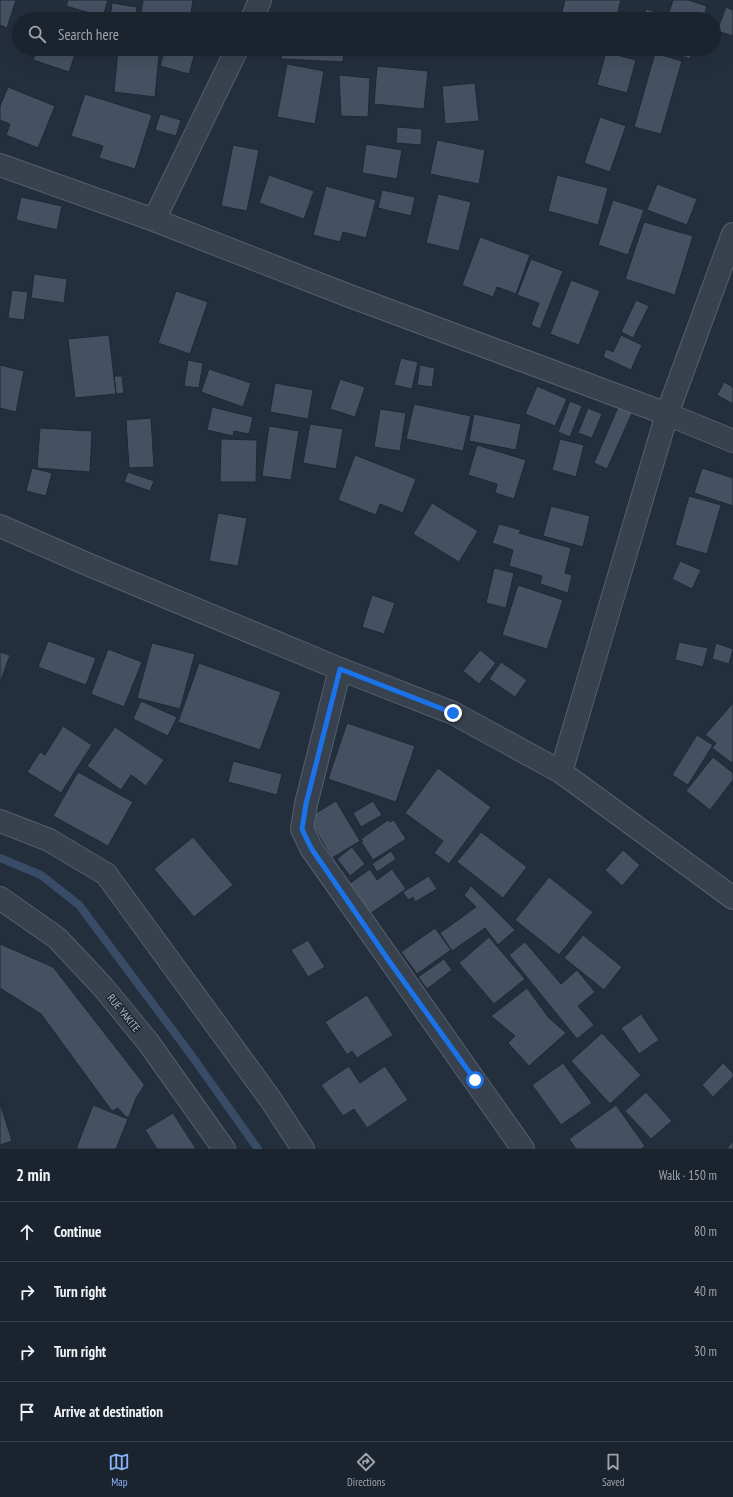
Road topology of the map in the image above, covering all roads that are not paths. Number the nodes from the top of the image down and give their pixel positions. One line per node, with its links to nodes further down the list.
1 (260, 0): 2 (street)
2 (255, 12)
3 (234, 56): 5 (street)
4 (0, 165): 5 (street)
5 (154, 220): 7 (street)
6 (733, 234): 7 (street)
7 (667, 414): 8 (street); 11 (street)
8 (733, 441)
9 (0, 526): 10 (street)
10 (340, 669): 11 (street); 17 (street)
11 (561, 772): 14 (street)
12 (0, 822): 16 (street)
13 (0, 898): 15 (street, RUE YAKITE)
14 (733, 898)
15 (224, 1149)
16 (303, 1149)
17 (523, 1149)

